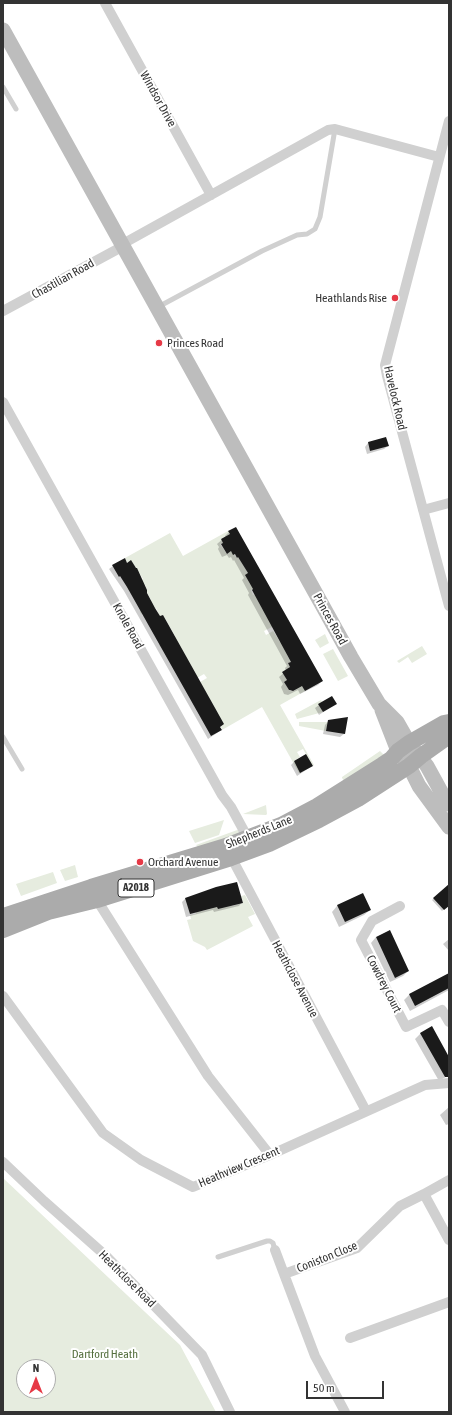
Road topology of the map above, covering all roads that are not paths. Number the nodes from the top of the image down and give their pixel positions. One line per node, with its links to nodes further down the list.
1 (105, 3): 8 (street, Windsor Drive)
2 (3, 30): 9 (main road, Princes Road)
3 (3, 86): 4 (lane)
4 (16, 108)
5 (449, 121): 7 (street, Havelock Road)
6 (335, 129): 7 (street); 8 (street); 10 (lane)
7 (440, 157): 14 (street, Havelock Road)
8 (211, 195): 9 (street)
9 (122, 245): 10 (main road, Princes Road); 11 (street, Chastilian Road)
10 (157, 308): 19 (main road, Princes Road)
11 (3, 311)
12 (3, 402): 24 (street, Knole Road)
13 (449, 503): 14 (street)
14 (423, 510): 15 (street, Havelock Road)
15 (449, 606)
16 (449, 722): 19 (main road, Shepherds Lane / A2018)
17 (449, 736): 20 (main road, Shepherds Lane / A2018)
18 (3, 738): 21 (lane)
19 (403, 747): 20 (main road, Princes Road); 24 (main road, Shepherds Lane / A2018)
20 (415, 761): 22 (main road, Princes Road); 23 (main road, Princes Road); 24 (main road, Shepherds Lane / A2018)
21 (22, 769)
22 (449, 804)
23 (449, 827)
24 (251, 843): 25 (main road, Shepherds Lane / A2018)
25 (228, 852): 26 (main road, Shepherds Lane / A2018); 28 (main road, Shepherds Lane / A2018); 33 (street, Heathclose Avenue)
26 (97, 900): 29 (main road, Shepherds Lane / A2018); 34 (street)
27 (400, 906): 31 (street, Cowdrey Court)
28 (3, 916)
29 (3, 930)
30 (3, 996): 34 (street, Heathview Crescent)
31 (449, 1022)
32 (449, 1083): 33 (street, Heathview Crescent)
33 (366, 1111): 34 (street, Heathview Crescent)
34 (270, 1155)
35 (3, 1162): 44 (street, Heathclose Road)
36 (449, 1180): 37 (street, Coniston Close)
37 (424, 1194): 38 (street); 41 (street, Coniston Close)
38 (449, 1240)
39 (275, 1250): 40 (lane); 41 (street, Coniston Close)
40 (218, 1257)
41 (284, 1274): 45 (street, Coniston Close)
42 (449, 1302): 43 (street)
43 (350, 1338)
44 (230, 1412)
45 (345, 1412)

